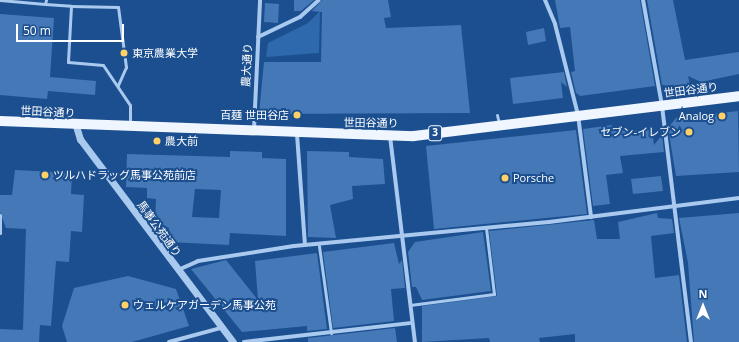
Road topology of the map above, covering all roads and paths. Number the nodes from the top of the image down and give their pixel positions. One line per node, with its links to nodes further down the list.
1 (0, 0): 6 (lane)
2 (260, 0): 8 (street, 農大通り)
3 (319, 0): 8 (street)
4 (545, 0): 13 (street)
5 (643, 0): 11 (street)
6 (45, 2): 7 (lane)
7 (71, 6): 9 (lane); 9 (lane)
8 (258, 37): 18 (street, 農大通り)
9 (118, 85): 17 (lane)
10 (739, 96): 11 (main road, 世田谷通り / 3)
11 (662, 106): 13 (main road, 世田谷通り / 3); 22 (street)
12 (497, 115): 15 (lane)
13 (578, 116): 15 (main road, 世田谷通り / 3); 24 (street)
14 (0, 121): 16 (main road, 世田谷通り / 3)
15 (499, 125): 20 (main road, 世田谷通り / 3)
16 (76, 126): 17 (main road, 世田谷通り / 3); 30 (street, 馬事公苑通り)
17 (129, 128): 18 (main road, 世田谷通り / 3)
18 (254, 132): 19 (main road, 世田谷通り / 3)
19 (298, 134): 20 (main road, 世田谷通り / 3); 28 (street)
20 (390, 136): 27 (street)
21 (739, 198): 22 (street)
22 (674, 204): 24 (street); 39 (street)
23 (0, 216): 26 (lane)
24 (591, 216): 25 (street)
25 (486, 228): 27 (street); 31 (lane)
26 (0, 233)
27 (403, 237): 29 (street); 31 (street)
28 (305, 245): 29 (street); 30 (street)
29 (320, 246): 34 (lane)
30 (177, 272): 33 (street, 馬事公苑通り)
31 (410, 305): 32 (street)
32 (412, 323): 34 (street); 38 (street)
33 (222, 328): 35 (street); 36 (street, 馬事公苑通り)
34 (331, 332): 37 (street)
35 (169, 342)
36 (233, 342)
37 (244, 342)
38 (415, 342)
39 (691, 342)

